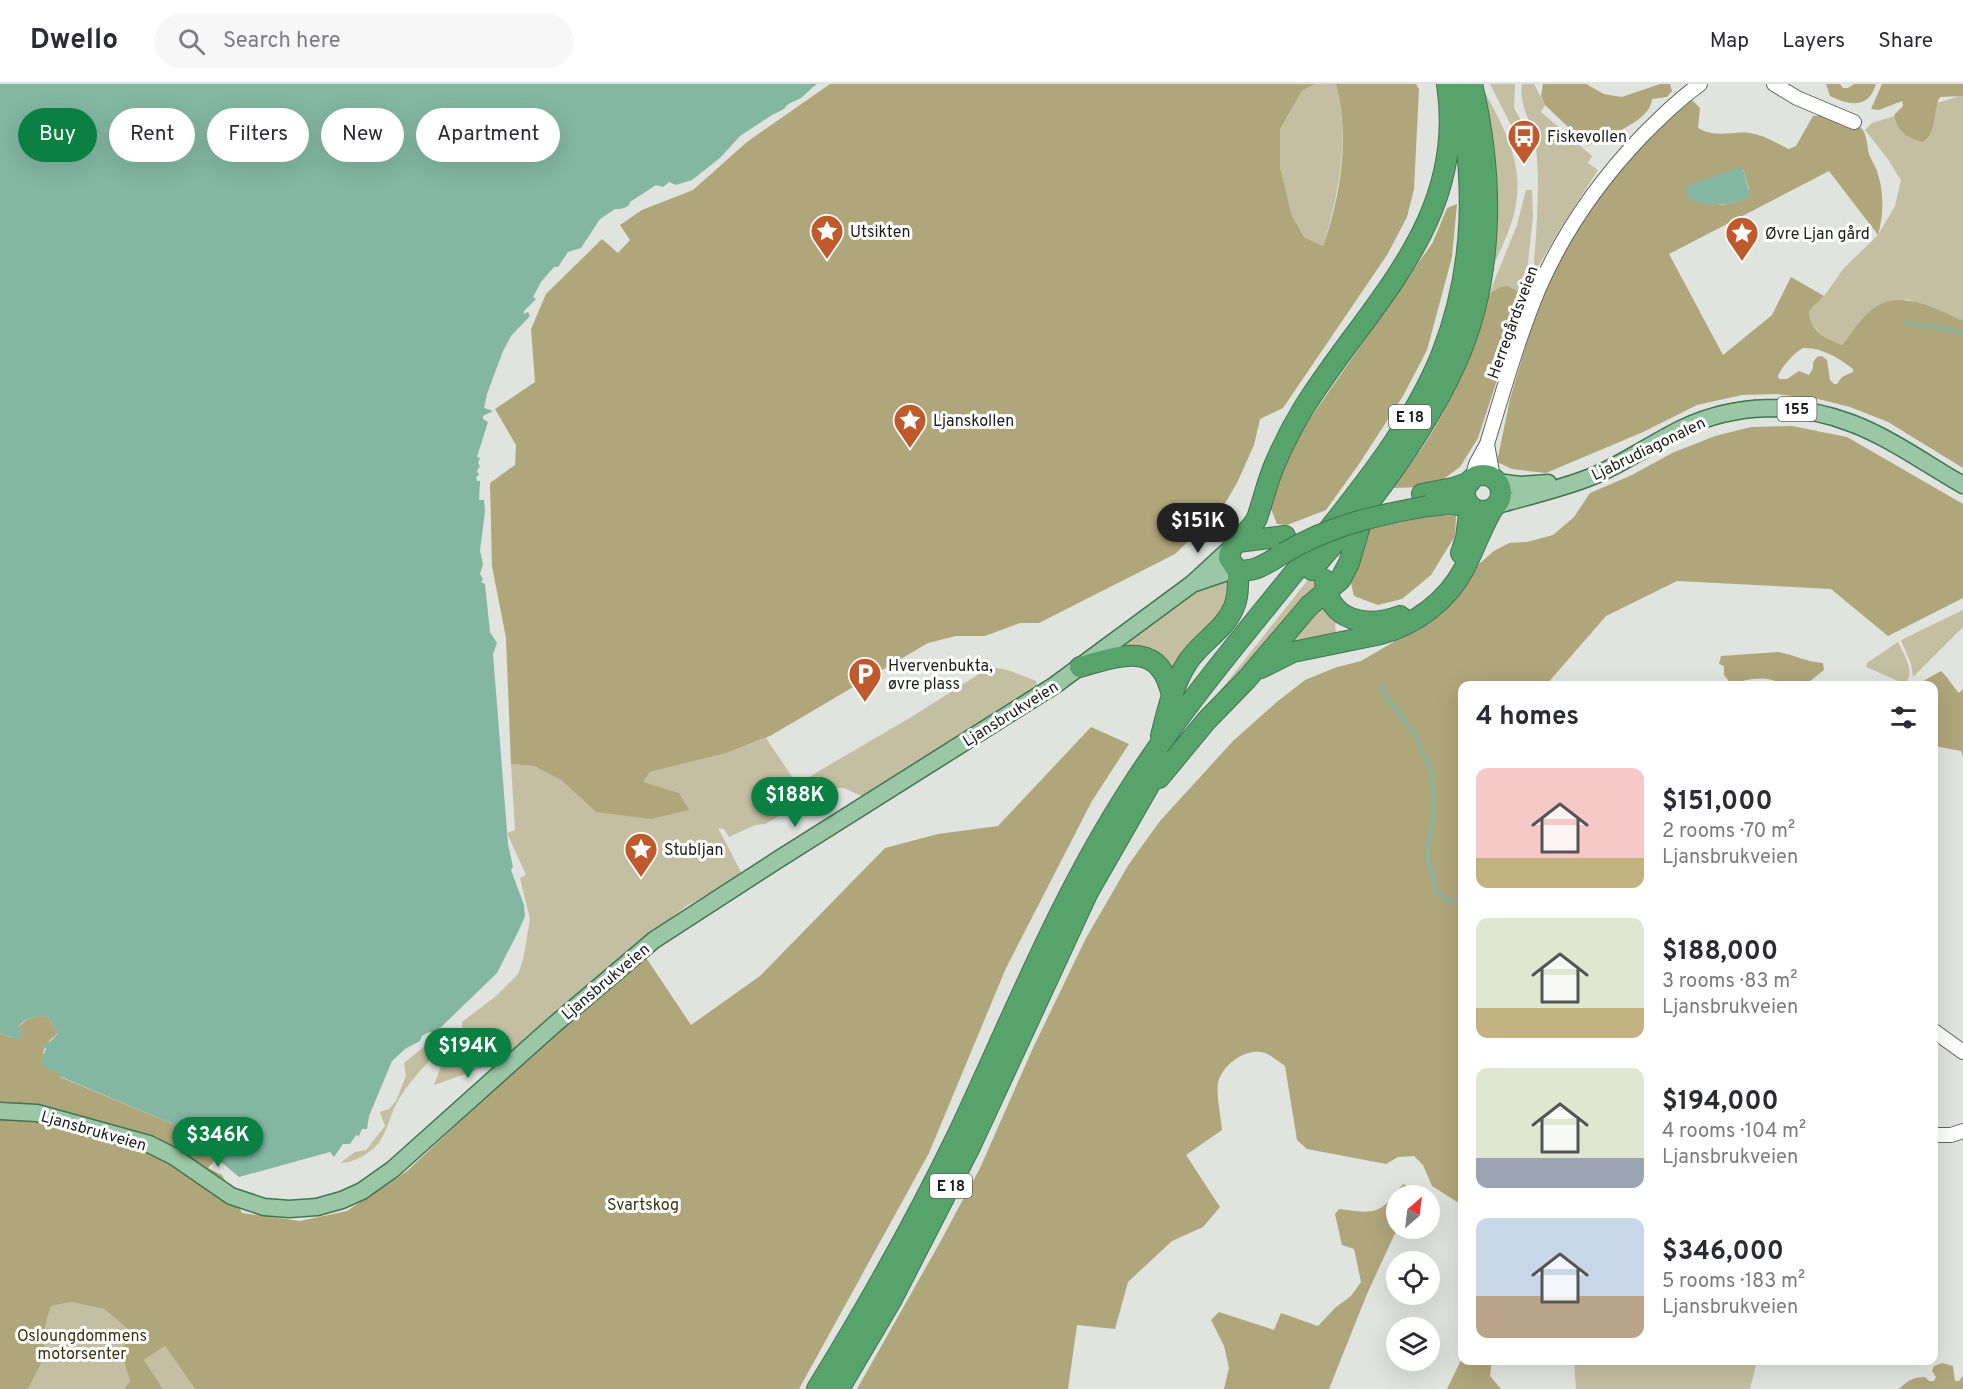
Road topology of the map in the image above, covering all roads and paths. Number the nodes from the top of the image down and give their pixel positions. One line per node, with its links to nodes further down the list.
1 (1447, 84): 17 (highway)
2 (1458, 84): 25 (highway, E 18)
3 (1472, 84): 15 (highway, E 18)
4 (1700, 84): 7 (street, Herregårdsveien)
5 (1774, 84): 6 (street)
6 (1854, 122)
7 (1487, 444): 8 (street, Herregårdsveien); 9 (street, Herregårdsveien)
8 (1471, 480): 9 (highway); 12 (highway); 13 (highway)
9 (1495, 480): 10 (main road, Ljabrudiagonalen / 155); 14 (highway, E 18)
10 (1567, 485): 11 (main road, Ljabrudiagonalen / 155); 14 (main road, Ljabrudiagonalen / 155)
11 (1963, 485)
12 (1425, 500): 13 (highway); 18 (highway)
13 (1470, 506): 14 (highway); 21 (highway)
14 (1495, 507): 23 (highway, E 18)
15 (1365, 508): 16 (highway, E 18); 21 (highway, E 18)
16 (1337, 543): 21 (highway, E 18); 26 (highway, E 18)
17 (1239, 544): 18 (highway); 19 (highway, E 18); 19 (highway, E 18); 20 (main road, Ljansbrukveien)
18 (1285, 544): 19 (highway)
19 (1242, 569): 20 (main road, Ljansbrukveien); 24 (highway, E 18)
20 (1192, 584): 22 (main road, Ljansbrukveien)
21 (1326, 591): 23 (highway, E 18)
22 (1080, 667): 24 (highway); 29 (main road, Ljansbrukveien)
23 (1246, 679): 26 (highway, E 18)
24 (1172, 696): 25 (highway, E 18)
25 (1159, 746): 32 (highway, E 18)
26 (1140, 801): 33 (highway, E 18)
27 (1938, 1033): 28 (street)
28 (1963, 1052)
29 (0, 1111)
30 (1963, 1131): 31 (street)
31 (1938, 1134)
32 (818, 1389)
33 (839, 1389)

